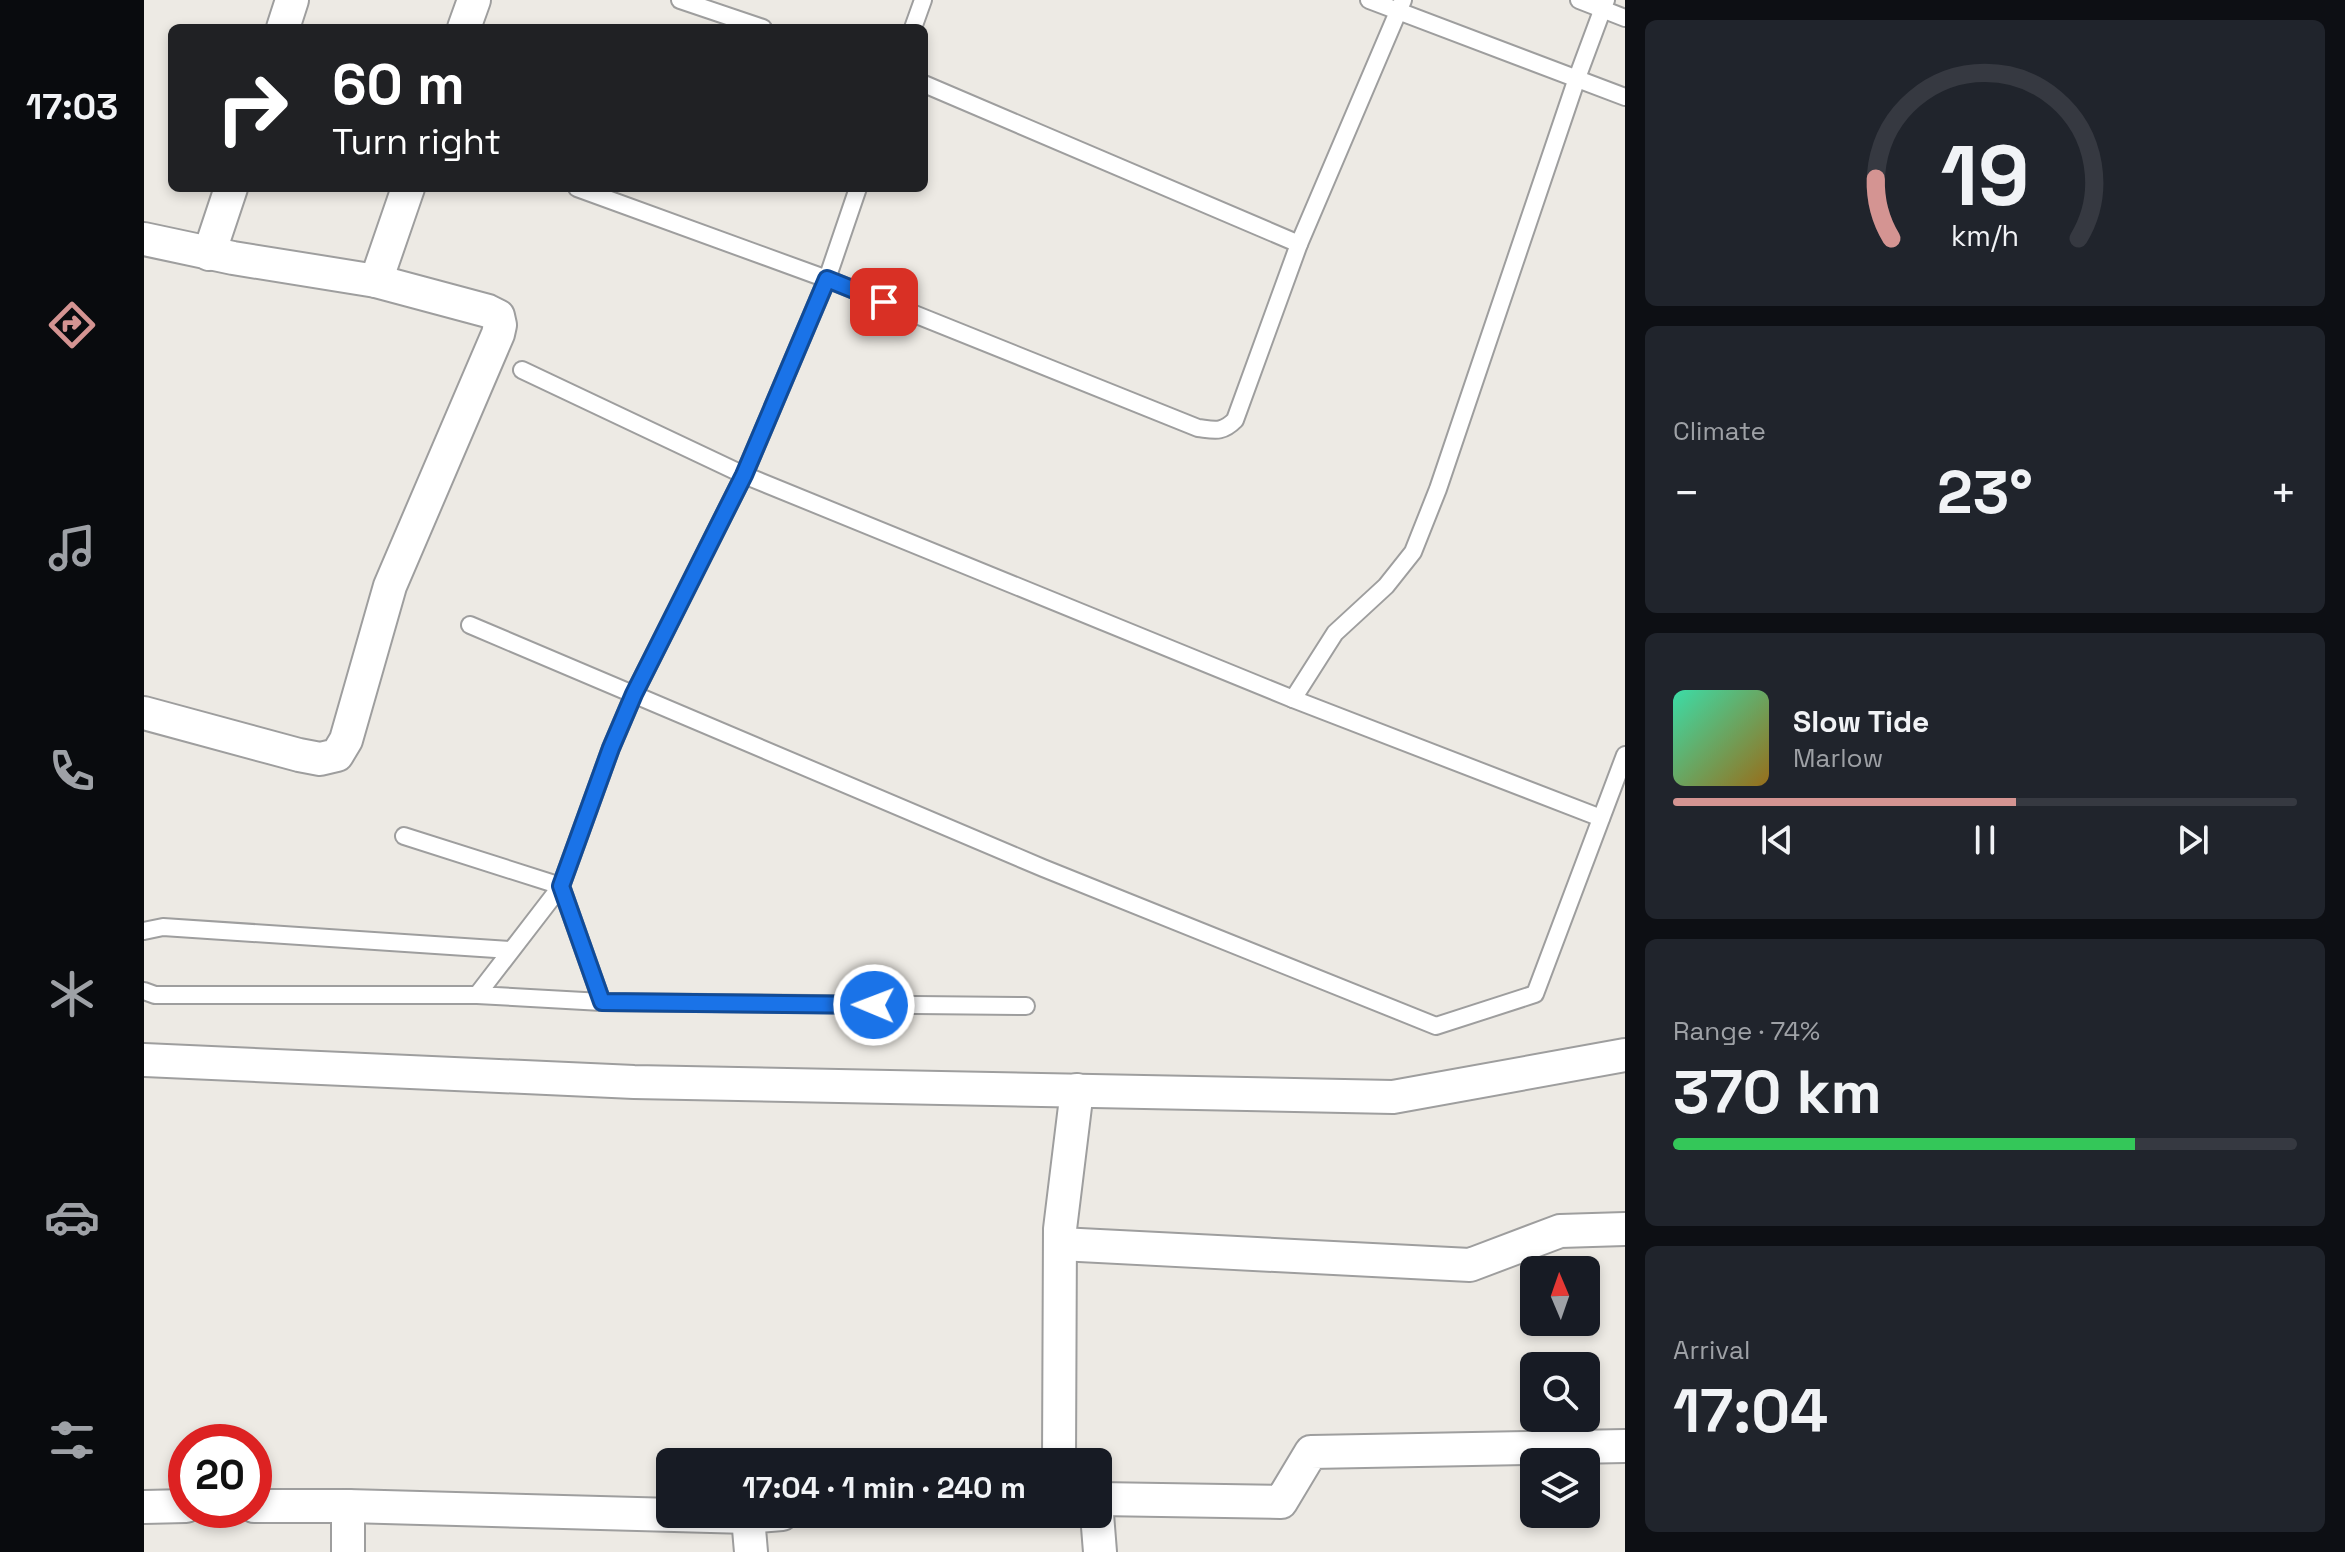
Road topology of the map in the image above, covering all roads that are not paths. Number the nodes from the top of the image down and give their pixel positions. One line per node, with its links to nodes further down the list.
1 (292, 0): 10 (street)
2 (474, 0): 11 (street)
3 (680, 0): 12 (lane)
4 (923, 0): 13 (lane)
5 (1369, 0): 8 (lane)
6 (1579, 0): 7 (lane)
7 (1605, 4): 9 (lane); 14 (lane)
8 (1401, 5): 14 (lane); 22 (lane)
9 (1625, 18)
10 (284, 24)
11 (465, 24)
12 (751, 24)
13 (914, 24)
14 (1577, 78): 16 (lane); 30 (lane)
15 (928, 86): 22 (lane)
16 (1625, 97)
17 (230, 192): 23 (street)
18 (407, 192): 25 (street)
19 (588, 192): 24 (lane)
20 (857, 192): 24 (lane)
21 (144, 239): 23 (street)
22 (1299, 244): 24 (lane)
23 (209, 254): 25 (street)
24 (827, 279): 27 (lane)
25 (376, 281): 31 (street)
26 (522, 370): 27 (lane)
27 (744, 475): 29 (lane); 30 (lane)
28 (470, 625): 29 (lane)
29 (634, 694): 33 (lane); 35 (lane)
30 (1293, 699): 33 (lane)
31 (144, 713)
32 (1625, 755): 33 (lane)
33 (1601, 818)
34 (404, 836): 35 (lane)
35 (561, 886): 37 (lane); 40 (lane)
36 (144, 931): 37 (lane)
37 (511, 950): 39 (lane)
38 (144, 991): 39 (lane)
39 (477, 995): 40 (lane)
40 (602, 1002): 41 (lane)
41 (1026, 1006)
42 (1625, 1055): 44 (street)
43 (144, 1060): 44 (street)
44 (1077, 1090): 46 (street)
45 (1625, 1229): 46 (street)
46 (1060, 1244): 48 (street)
47 (1625, 1446): 49 (street)
48 (1059, 1448)
49 (1112, 1499)
50 (168, 1506): 53 (street)
51 (272, 1506): 52 (street)
52 (348, 1506): 54 (street); 57 (street)
53 (144, 1507)
54 (656, 1514)
55 (749, 1528): 58 (street)
56 (1098, 1528): 59 (street)
57 (348, 1552)
58 (751, 1552)
59 (1100, 1552)

